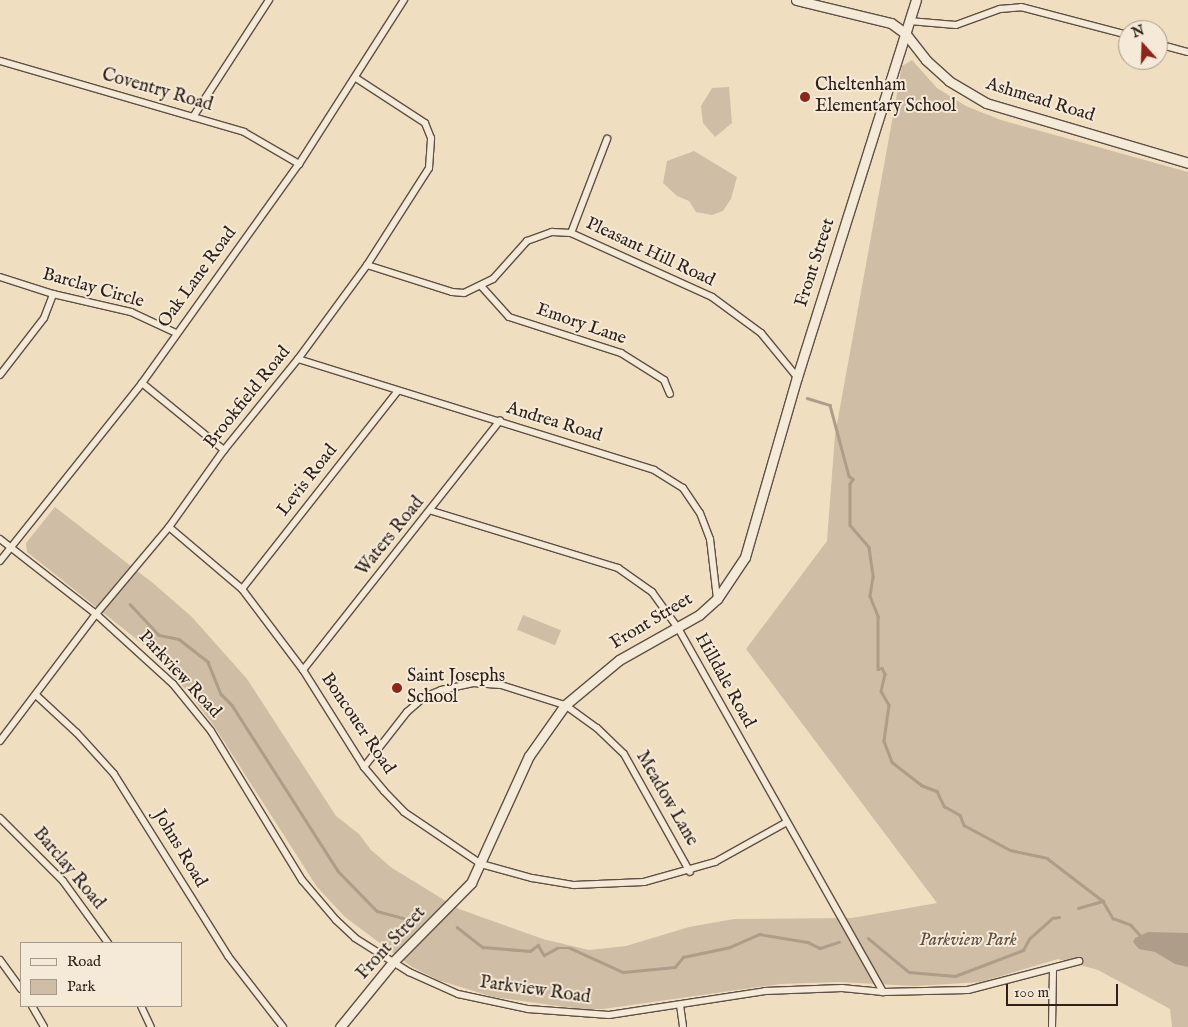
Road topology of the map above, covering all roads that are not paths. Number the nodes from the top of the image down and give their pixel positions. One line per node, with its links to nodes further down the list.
1 (269, 0): 12 (street)
2 (404, 0): 11 (street, Oak Lane Road)
3 (796, 0): 7 (street)
4 (916, 0): 5 (street, Front Street)
5 (909, 21): 6 (street); 7 (street, Front Street)
6 (1118, 32)
7 (904, 33): 14 (street, Ashmead Road); 24 (street, Front Street)
8 (1168, 47): 9 (street)
9 (1188, 52)
10 (0, 61): 12 (street, Coventry Road)
11 (356, 78): 15 (street, Oak Lane Road); 17 (street, Brookfield Road)
12 (194, 117): 15 (street, Coventry Road)
13 (607, 139): 16 (street)
14 (1188, 162)
15 (299, 164): 21 (street, Oak Lane Road)
16 (571, 233): 19 (street, Pleasant Hill Road); 24 (street, Pleasant Hill Road)
17 (367, 265): 19 (street); 22 (street, Brookfield Road)
18 (0, 277): 20 (street, Barclay Circle)
19 (482, 287): 27 (street, Emory Lane)
20 (53, 294): 21 (street, Barclay Circle); 23 (street)
21 (176, 333): 25 (street, Oak Lane Road)
22 (298, 359): 26 (street, Andrea Road); 29 (street, Brookfield Road)
23 (0, 375)
24 (797, 377): 36 (street, Front Street)
25 (142, 383): 29 (street); 33 (street, Oak Lane Road)
26 (398, 391): 28 (street, Andrea Road); 35 (street, Levis Road)
27 (670, 394)
28 (500, 422): 30 (street, Waters Road); 36 (street, Andrea Road)
29 (224, 450): 31 (street, Brookfield Road)
30 (432, 511): 38 (street, Hilldale Road); 39 (street, Waters Road)
31 (169, 526): 35 (street, Boncouer Road); 37 (street, Brookfield Road)
32 (0, 539): 33 (street, Parkview Road)
33 (10, 548): 34 (street, Oak Lane Road); 37 (street, Parkview Road)
34 (0, 561)
35 (242, 589): 39 (street, Boncouer Road)
36 (717, 599): 38 (street, Front Street)
37 (96, 614): 40 (street, Brookfield Road); 51 (street, Parkview Road)
38 (678, 628): 41 (street, Front Street); 45 (street, Hilldale Road)
39 (304, 670): 43 (street, Boncouer Road)
40 (37, 696): 42 (street, Brookfield Road); 60 (street, Johns Road)
41 (564, 706): 43 (street, Meadow Lane); 46 (street, Front Street); 47 (street, Meadow Lane)
42 (0, 741)
43 (364, 767): 46 (street, Boncouer Road)
44 (0, 818): 48 (street, Barclay Road)
45 (785, 823): 47 (street, Boncouer Road); 54 (street, Hilldale Road)
46 (481, 864): 47 (street, Boncouer Road); 51 (street, Front Street)
47 (690, 872)
48 (107, 942)
49 (0, 960): 53 (street)
50 (1079, 961): 52 (street, Parkview Road)
51 (393, 962): 55 (street, Parkview Road); 61 (street, Front Street)
52 (1053, 970): 54 (street, Parkview Road); 63 (street)
53 (20, 988)
54 (883, 992): 55 (street, Parkview Road)
55 (680, 1005): 62 (street)
56 (33, 1007): 58 (street)
57 (141, 1007): 59 (street)
58 (44, 1027)
59 (151, 1027)
60 (283, 1027)
61 (340, 1027)
62 (683, 1027)
63 (1052, 1027)

